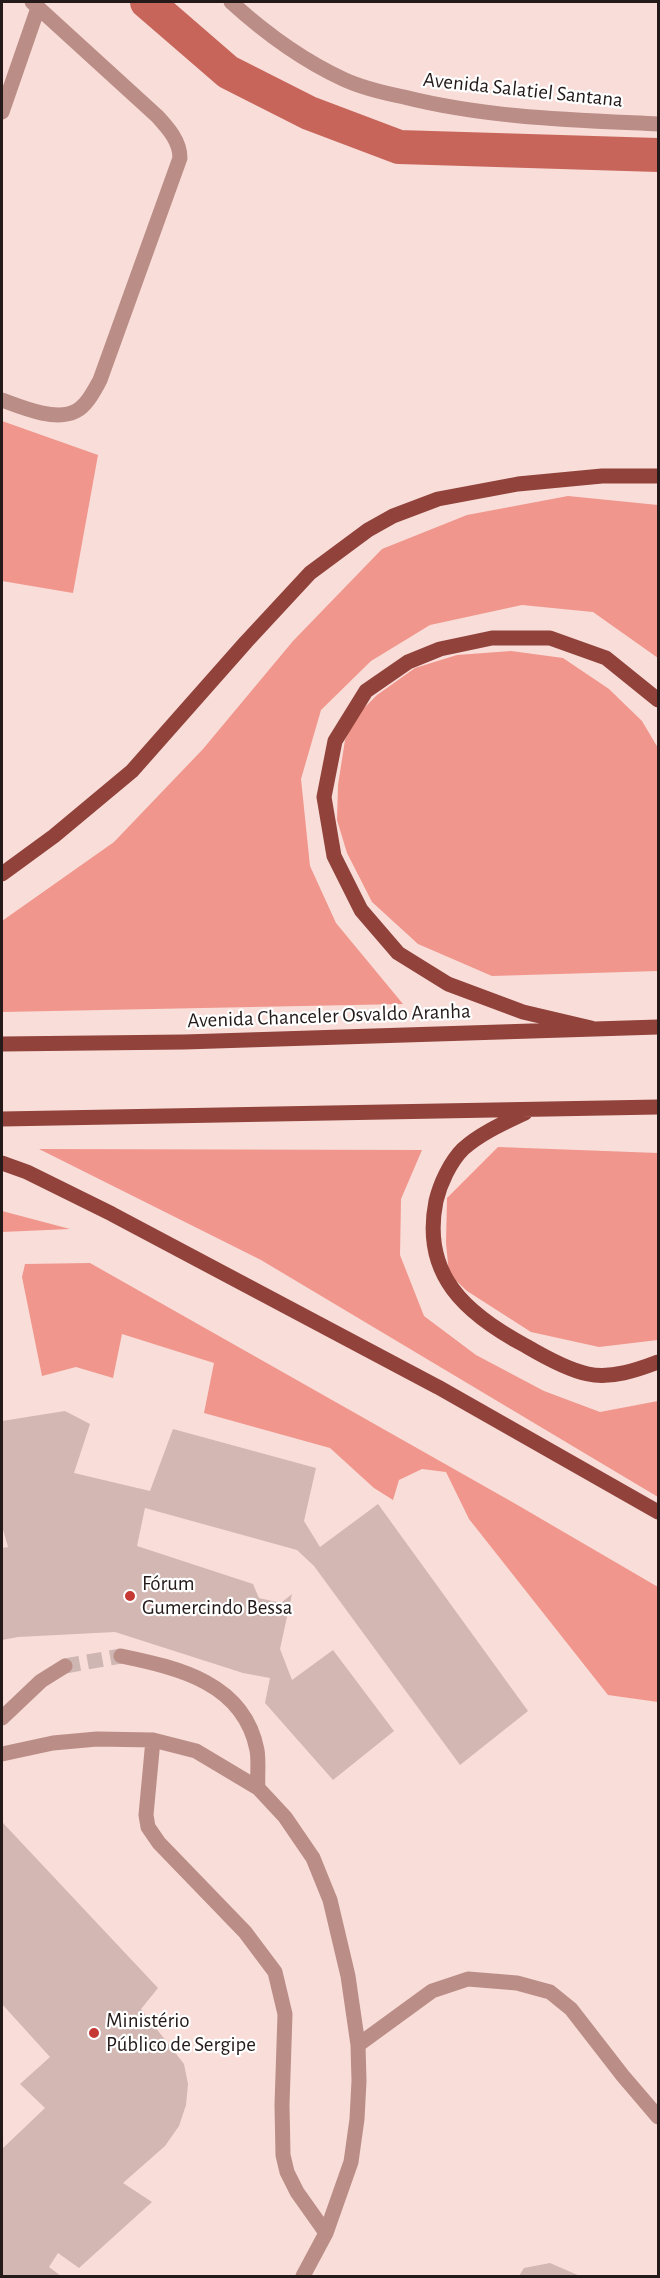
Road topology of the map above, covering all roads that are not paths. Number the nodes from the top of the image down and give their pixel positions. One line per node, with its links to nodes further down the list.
1 (231, 2): 4 (street, Avenida Salatiel Santana)
2 (35, 5): 3 (street); 5 (street)
3 (2, 112)
4 (658, 124)
5 (2, 400)
6 (658, 477): 8 (main road)
7 (658, 700): 10 (main road)
8 (2, 874)
9 (658, 1027): 10 (main road, Avenida Chanceler Osvaldo Aranha)
10 (591, 1028): 11 (main road, Avenida Chanceler Osvaldo Aranha)
11 (2, 1044)
12 (658, 1107): 13 (main road)
13 (531, 1110): 14 (main road); 16 (main road)
14 (2, 1119)
15 (2, 1163): 17 (main road)
16 (658, 1362)
17 (658, 1512)
18 (121, 1656): 23 (street)
19 (65, 1666): 20 (street)
20 (2, 1718)
21 (153, 1740): 22 (street); 23 (street); 26 (street)
22 (2, 1754)
23 (258, 1788): 24 (street)
24 (358, 2045): 25 (street); 26 (street)
25 (658, 2117)
26 (326, 2233): 27 (street)
27 (303, 2277)

